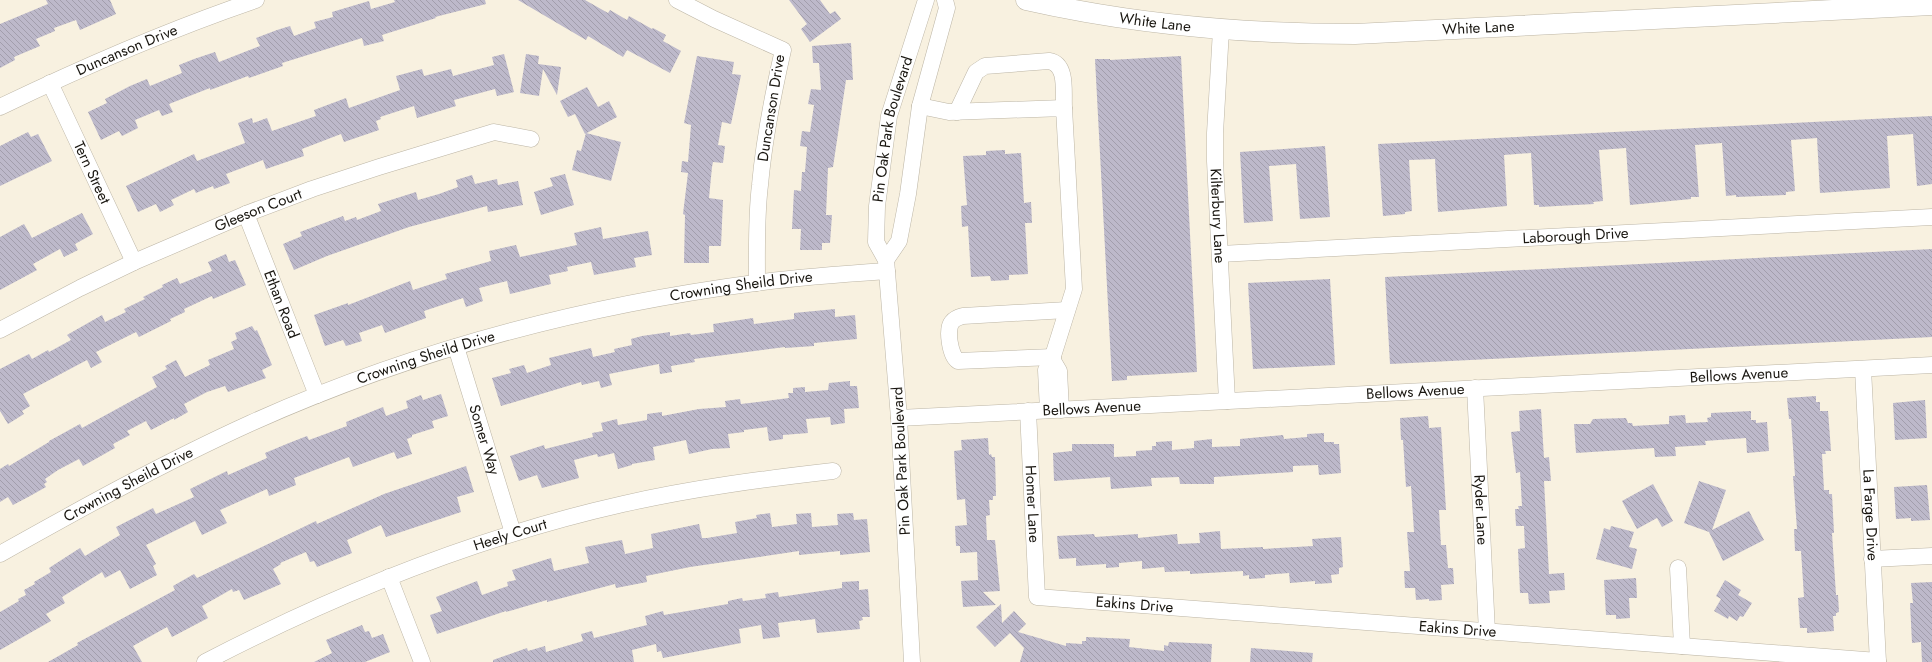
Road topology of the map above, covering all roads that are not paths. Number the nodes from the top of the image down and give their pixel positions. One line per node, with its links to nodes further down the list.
1 (256, 0): 8 (street, Duncanson Drive)
2 (676, 0): 19 (street, Duncanson Drive)
3 (926, 0): 18 (street, Pin Oak Park Boulevard)
4 (945, 0): 9 (street, Pin Oak Park Boulevard)
5 (1026, 0): 7 (main road, White Lane)
6 (1932, 5): 7 (main road, White Lane)
7 (1221, 30): 16 (street, Kilterbury Lane)
8 (50, 83): 10 (street, Duncanson Drive); 17 (street, Tern Street)
9 (920, 106): 12 (street); 18 (street, Pin Oak Park Boulevard)
10 (0, 107)
11 (1064, 108): 12 (street); 12 (street); 20 (street)
12 (957, 112)
13 (531, 139): 14 (street, Gleeson Court)
14 (246, 214): 17 (street, Gleeson Court); 27 (street, Ethan Road)
15 (1932, 217): 16 (street, Laborough Drive)
16 (1220, 254): 28 (street, Kilterbury Lane)
17 (134, 262): 21 (street, Gleeson Court)
18 (887, 266): 19 (street, Crowning Sheild Drive); 31 (street, Pin Oak Park Boulevard)
19 (757, 283): 22 (street, Crowning Sheild Drive)
20 (1067, 310): 23 (street); 23 (street)
21 (0, 330)
22 (456, 347): 27 (street, Crowning Sheild Drive); 33 (street, Somer Way)
23 (1052, 358): 29 (street)
24 (1932, 365): 25 (street, Bellows Avenue)
25 (1863, 369): 26 (street, Bellows Avenue); 36 (street, La Farge Drive)
26 (1475, 388): 28 (street, Bellows Avenue); 40 (street, Ryder Lane)
27 (317, 395): 34 (street, Crowning Sheild Drive)
28 (1227, 401): 29 (street, Bellows Avenue)
29 (1054, 410): 30 (street, Bellows Avenue)
30 (1028, 411): 31 (street, Bellows Avenue); 39 (street, Homer Lane)
31 (900, 418): 44 (street, Pin Oak Park Boulevard)
32 (833, 470): 33 (street, Heely Court)
33 (513, 533): 38 (street, Heely Court)
34 (0, 554)
35 (1932, 556): 36 (street)
36 (1872, 559): 45 (street, La Farge Drive)
37 (1678, 568): 41 (street)
38 (389, 577): 42 (street, Heely Court); 43 (street)
39 (1037, 597): 40 (street, Eakins Drive)
40 (1487, 632): 41 (street, Eakins Drive)
41 (1682, 646): 45 (street, Eakins Drive)
42 (205, 662)
43 (422, 662)
44 (912, 662)
45 (1878, 662)

